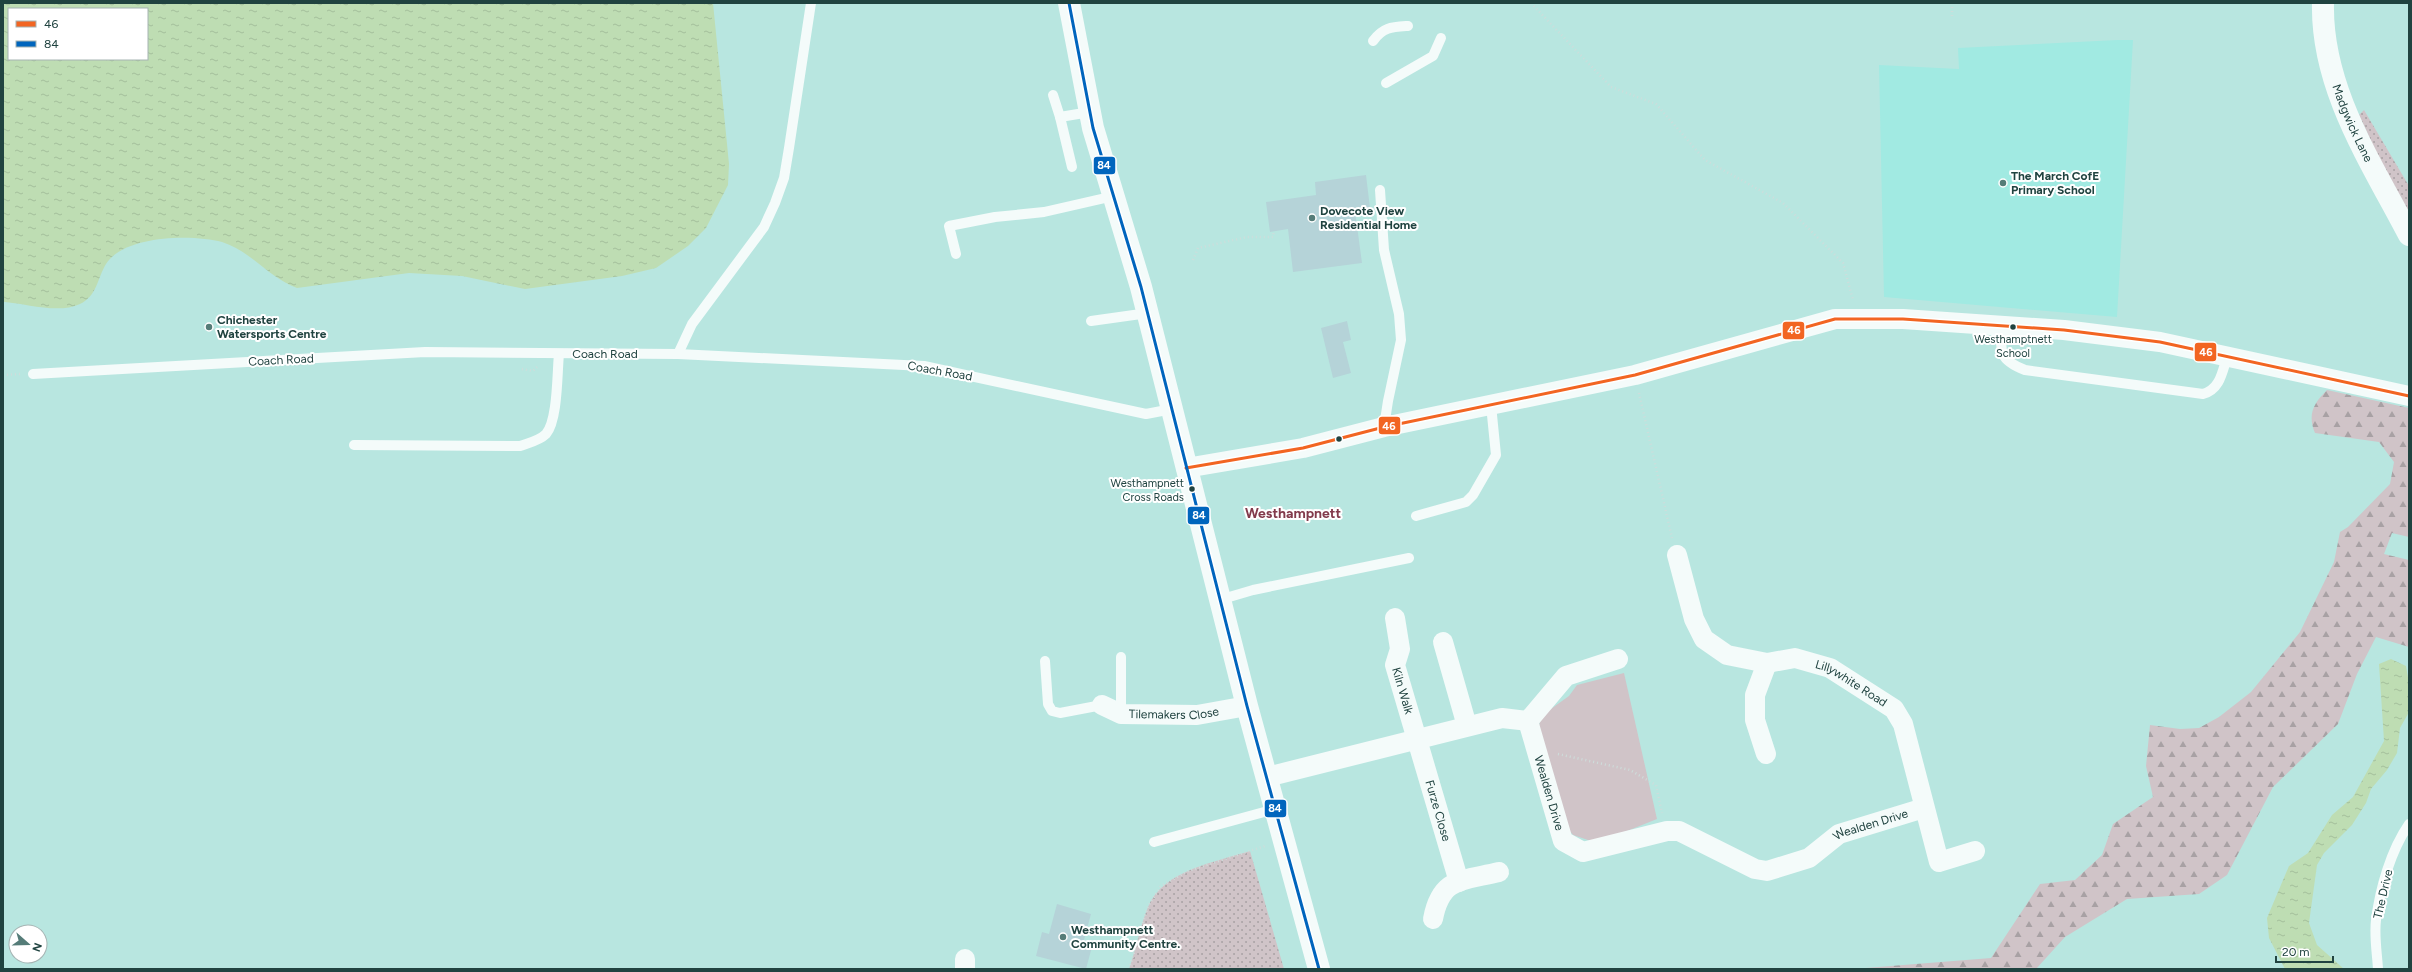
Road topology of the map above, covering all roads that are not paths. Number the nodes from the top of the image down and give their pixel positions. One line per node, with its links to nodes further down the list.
1 (811, 3): 20 (lane)
2 (1069, 3): 9 (street)
3 (2323, 3): 14 (street, Madgwick Lane)
4 (1408, 26): 6 (lane)
5 (1441, 38): 7 (lane)
6 (1373, 41)
7 (1386, 83)
8 (1053, 95): 10 (lane)
9 (1090, 112): 10 (lane); 13 (street)
10 (1060, 117): 11 (lane)
11 (1072, 168)
12 (1380, 190): 26 (lane)
13 (1114, 196): 15 (lane); 16 (street)
14 (2409, 235)
15 (956, 254)
16 (1148, 313): 17 (lane); 25 (street)
17 (1091, 321)
18 (2002, 327): 21 (street); 21 (lane); 24 (street)
19 (559, 354): 20 (lane, Coach Road); 22 (lane, Coach Road); 27 (lane)
20 (678, 354): 25 (lane, Coach Road)
21 (2227, 357): 23 (street)
22 (33, 374)
23 (2409, 396)
24 (1491, 405): 26 (street); 29 (lane)
25 (1172, 409): 28 (street)
26 (1384, 427): 28 (street)
27 (354, 445)
28 (1186, 468): 32 (street)
29 (1416, 516)
30 (1677, 555): 38 (street, Lillywhite Road)
31 (1409, 558): 32 (lane)
32 (1219, 600): 40 (street)
33 (1395, 618): 44 (street, Kiln Walk)
34 (1443, 642): 43 (street)
35 (1121, 656): 41 (lane)
36 (1618, 659): 42 (street)
37 (1045, 661): 39 (lane)
38 (1767, 663): 45 (street); 47 (street, Lillywhite Road)
39 (1102, 705): 41 (street, Tilemakers Close)
40 (1247, 706): 41 (street, Tilemakers Close); 46 (street)
41 (1121, 714)
42 (1528, 721): 43 (street); 47 (street, Wealden Drive)
43 (1467, 726): 44 (street)
44 (1417, 740): 46 (street); 53 (street, Furze Close)
45 (1766, 754)
46 (1267, 778): 48 (street)
47 (1924, 808): 51 (street, Lillywhite Road)
48 (1275, 809): 50 (lane); 55 (street)
49 (2409, 824): 56 (lane, The Drive)
50 (1154, 842)
51 (1974, 851)
52 (1499, 872): 53 (street)
53 (1459, 882): 54 (street)
54 (1433, 920)
55 (1319, 969)
56 (2378, 969)

